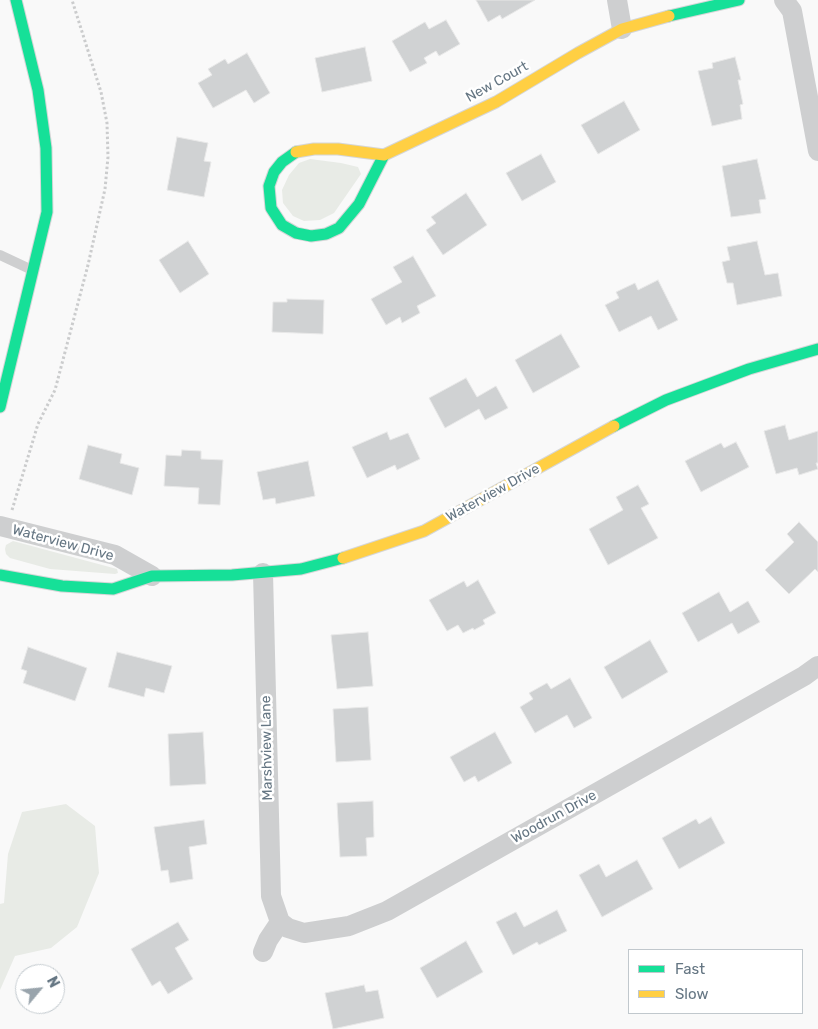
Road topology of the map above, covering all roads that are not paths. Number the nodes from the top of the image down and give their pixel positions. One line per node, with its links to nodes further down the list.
1 (16, 0): 9 (street)
2 (617, 0): 5 (street)
3 (739, 0): 5 (street, New Court)
4 (784, 0): 6 (street)
5 (622, 29): 7 (street, New Court)
6 (818, 151)
7 (384, 155): 7 (street)
8 (0, 255): 9 (lane)
9 (33, 270): 11 (street)
10 (818, 349): 13 (street, Waterview Drive)
11 (0, 407)
12 (4, 527): 15 (street, Waterview Drive)
13 (262, 573): 15 (street, Waterview Drive); 17 (street, Marshview Lane)
14 (0, 575): 15 (street, Waterview Drive)
15 (152, 576)
16 (818, 666): 17 (street, Woodrun Drive)
17 (280, 922): 18 (street)
18 (263, 952)

